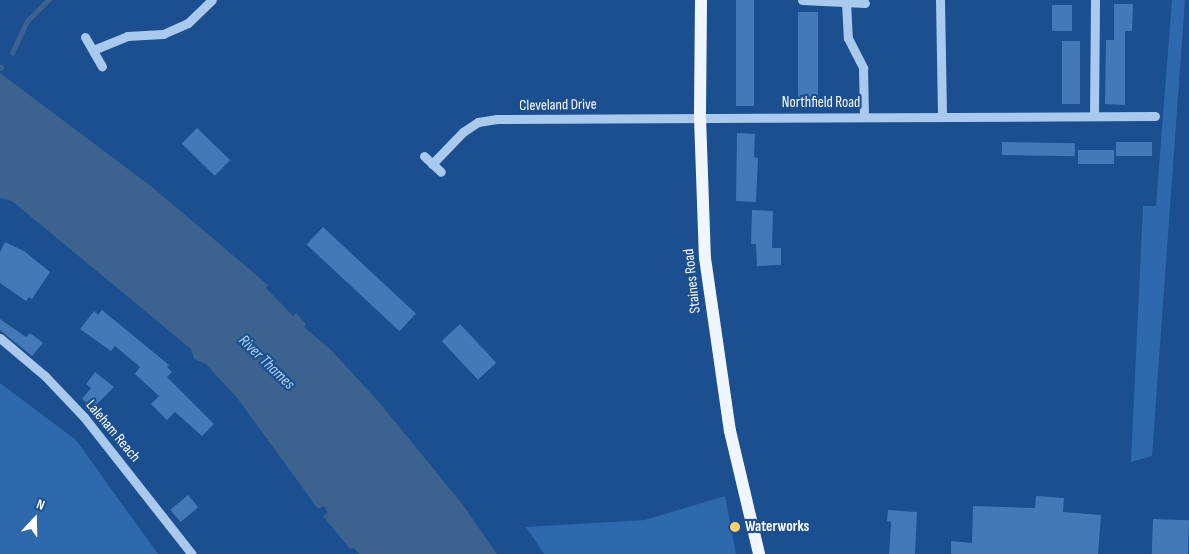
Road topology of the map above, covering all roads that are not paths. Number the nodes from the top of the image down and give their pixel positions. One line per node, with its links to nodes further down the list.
1 (212, 0): 9 (street)
2 (701, 0): 15 (main road, Staines Road)
3 (802, 0): 6 (street)
4 (940, 0): 11 (street)
5 (1095, 0): 13 (street)
6 (846, 2): 7 (street); 12 (street)
7 (865, 3)
8 (85, 37): 9 (street)
9 (93, 50): 10 (street)
10 (102, 66)
11 (942, 115): 12 (street, Northfield Road); 13 (street, Northfield Road)
12 (864, 116): 15 (street, Northfield Road)
13 (1094, 116): 14 (street, Northfield Road)
14 (1155, 116)
15 (700, 117): 17 (street, Cleveland Drive); 21 (main road, Staines Road)
16 (424, 156): 17 (street)
17 (432, 164): 18 (street)
18 (441, 172)
19 (0, 338): 20 (street, Laleham Reach)
20 (192, 554)
21 (759, 554)

